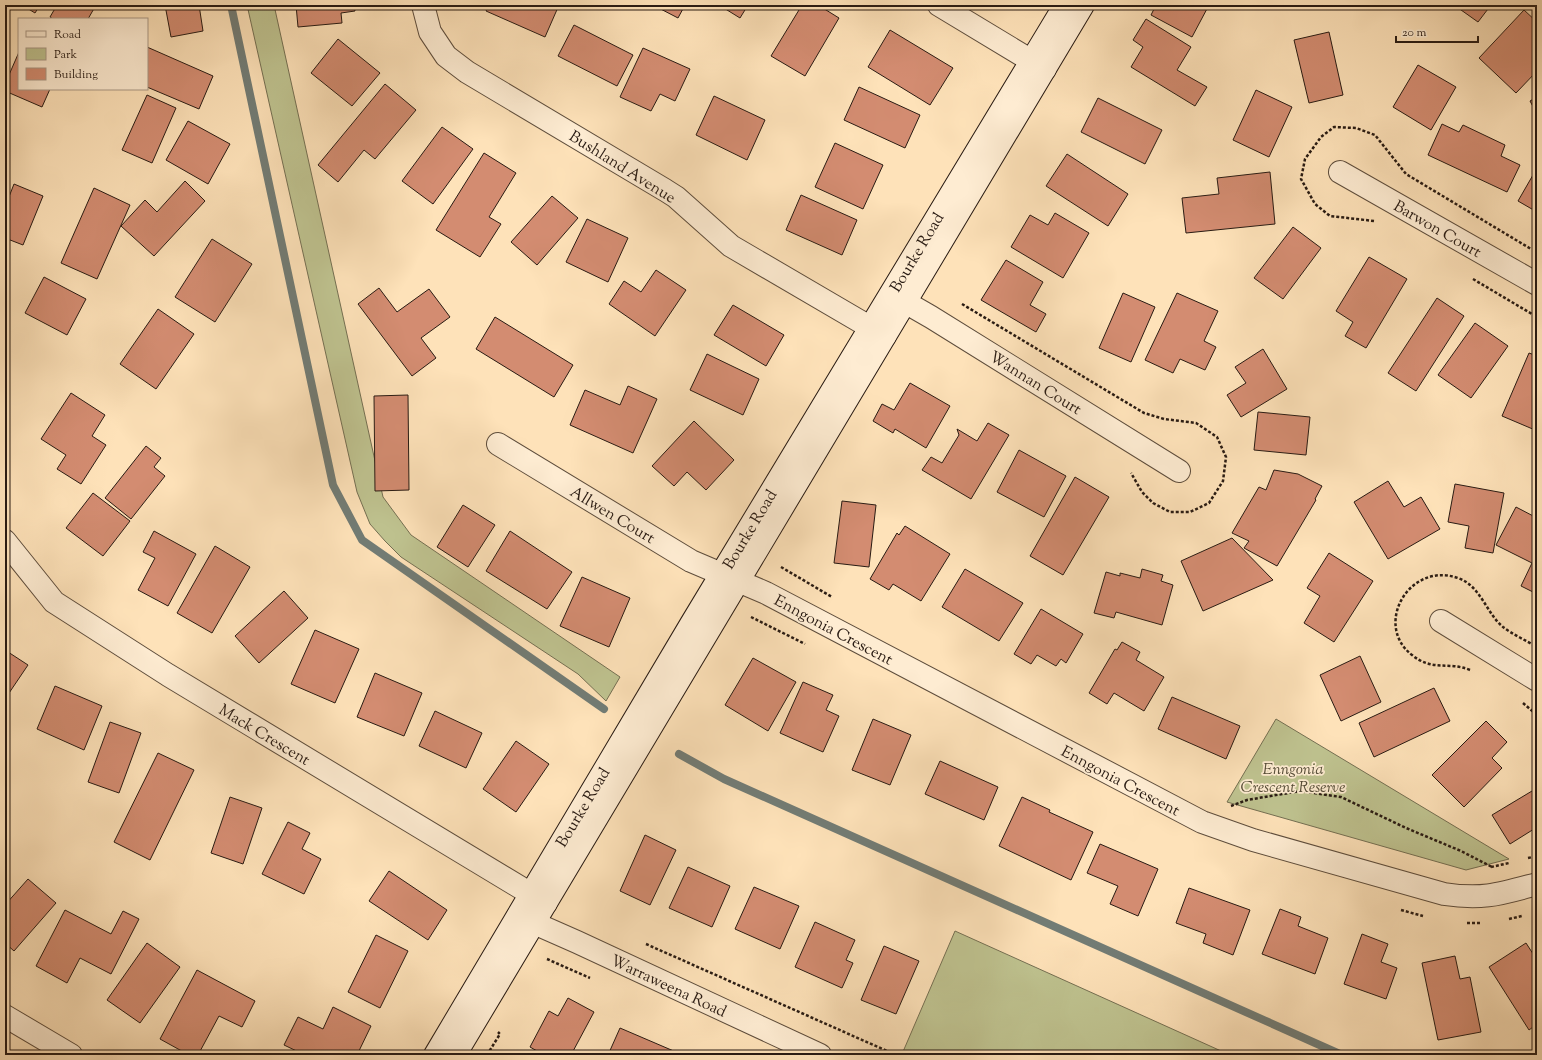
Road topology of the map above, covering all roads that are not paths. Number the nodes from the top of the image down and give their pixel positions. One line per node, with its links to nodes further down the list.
1 (423, 5): 9 (street, Bushland Avenue)
2 (939, 5): 5 (street)
3 (1065, 5): 5 (street, Bourke Road)
4 (1083, 5): 5 (street, Bourke Road)
5 (1038, 65): 8 (street, Bourke Road)
6 (1340, 172): 7 (street, Barwon Court)
7 (1537, 284)
8 (898, 298): 9 (street, Bourke Road); 11 (street, Wannan Court)
9 (878, 332): 13 (street, Bourke Road)
10 (498, 444): 13 (street, Allwen Court)
11 (1179, 471)
12 (5, 541): 17 (street, Mack Crescent)
13 (731, 578): 16 (street, Enngonia Crescent); 17 (street, Bourke Road)
14 (1441, 621): 15 (street)
15 (1537, 680)
16 (1537, 884)
17 (538, 898): 18 (street, Bourke Road)
18 (526, 919): 21 (street, Bourke Road); 22 (street, Bourke Road); 23 (street, Warraweena Road)
19 (5, 1016): 20 (street)
20 (71, 1055)
21 (435, 1055)
22 (455, 1055)
23 (820, 1055)

